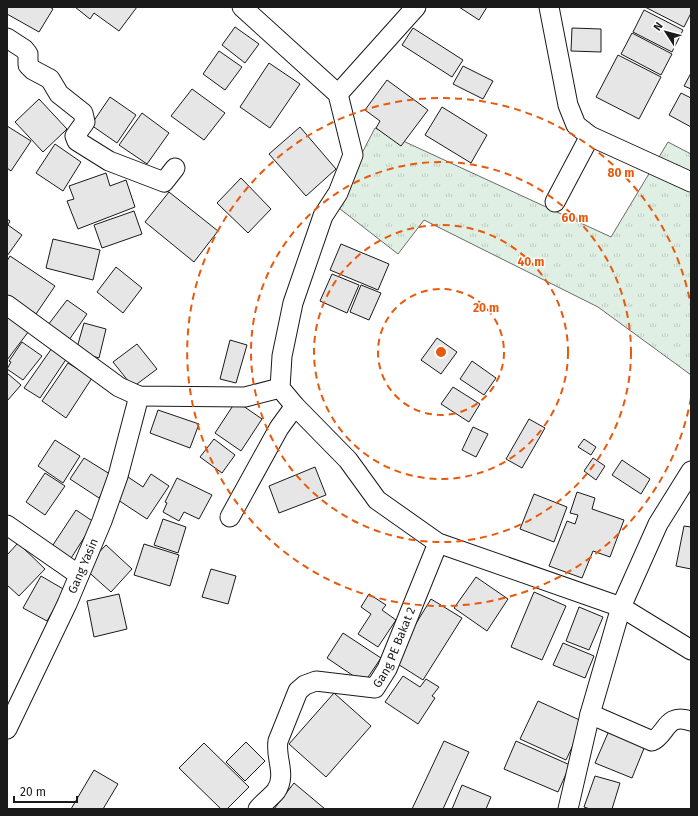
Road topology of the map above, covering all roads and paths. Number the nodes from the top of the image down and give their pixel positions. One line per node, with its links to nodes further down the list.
1 (242, 7): 5 (street)
2 (416, 7): 5 (street)
3 (549, 7): 6 (street)
4 (7, 38): 7 (street)
5 (338, 94): 11 (street)
6 (590, 136): 8 (street); 9 (street)
7 (175, 168)
8 (690, 180)
9 (555, 202)
10 (7, 305): 12 (street)
11 (280, 388): 12 (street); 13 (street)
12 (139, 396): 18 (street, Gang Yasin)
13 (295, 406): 15 (street); 17 (street)
14 (691, 471): 19 (street)
15 (230, 517)
16 (7, 525): 18 (street)
17 (438, 543): 19 (street); 24 (street, Gang PE Bakat 2)
18 (79, 575): 23 (street, Gang Yasin)
19 (621, 608): 20 (street); 21 (street)
20 (691, 650)
21 (590, 714): 22 (street); 25 (street)
22 (691, 721)
23 (7, 729)
24 (258, 809)
25 (568, 809)

